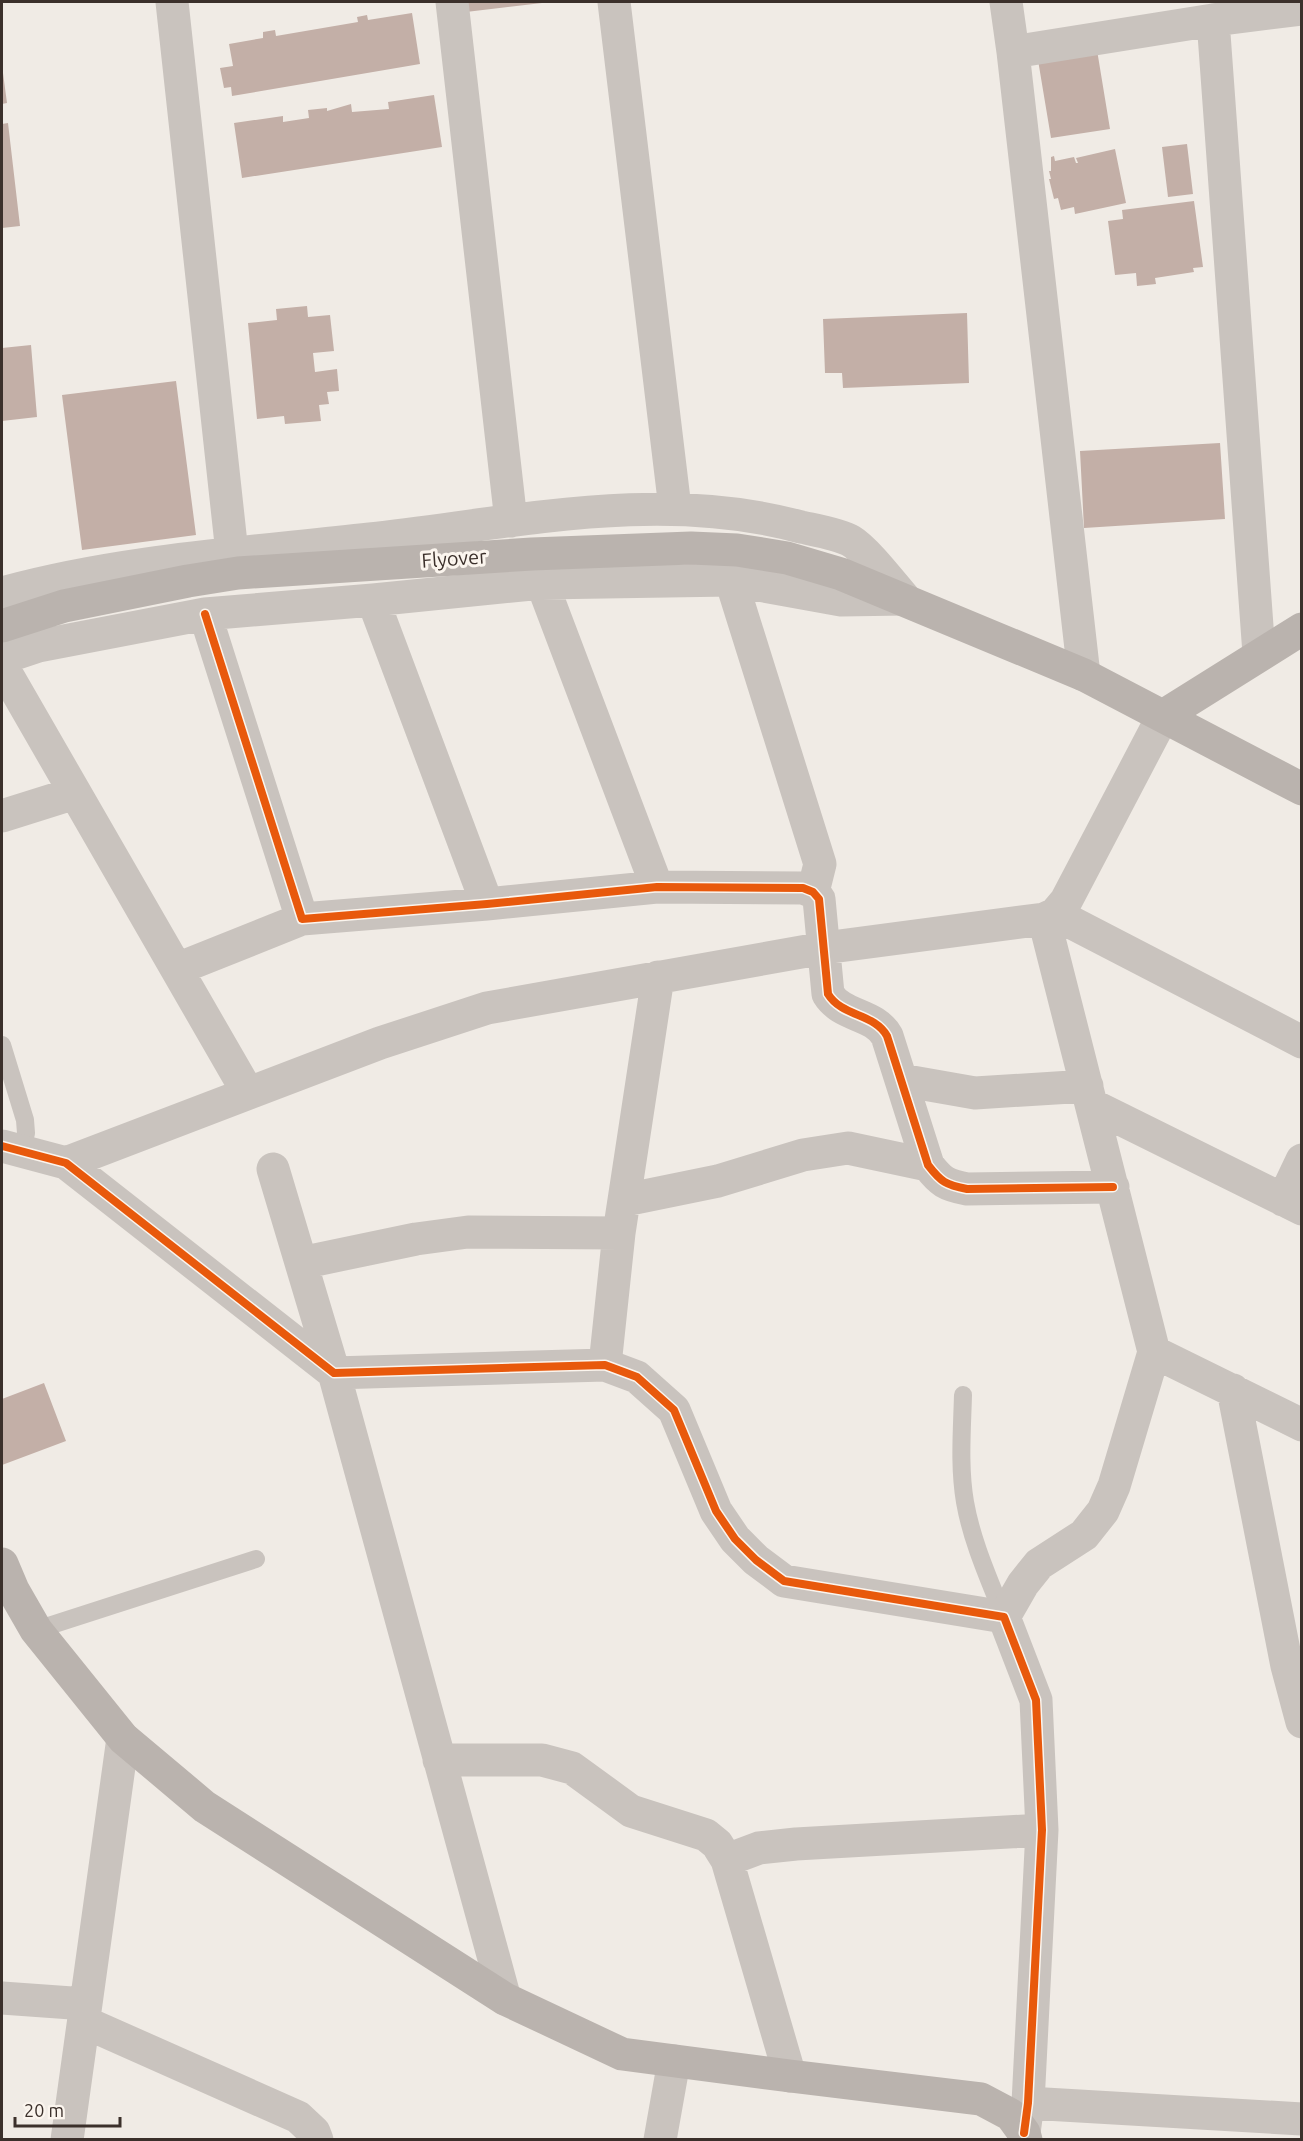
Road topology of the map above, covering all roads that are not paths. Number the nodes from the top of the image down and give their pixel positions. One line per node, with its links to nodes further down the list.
1 (172, 2): 10 (street)
2 (452, 2): 9 (street)
3 (614, 2): 8 (street)
4 (1006, 2): 7 (street)
5 (1302, 9): 6 (street)
6 (1213, 20): 7 (street); 19 (street)
7 (1013, 52): 22 (street)
8 (675, 508): 9 (street); 14 (street)
9 (511, 521): 10 (street)
10 (232, 553): 13 (street)
11 (731, 579): 12 (street); 14 (street); 28 (street)
12 (542, 583): 15 (street); 27 (street)
13 (2, 593)
14 (905, 599): 17 (main road, Flyover); 22 (main road, Flyover)
15 (373, 600): 16 (street); 29 (street)
16 (205, 614): 20 (street); 31 (street)
17 (2, 626)
18 (1302, 629): 19 (main road)
19 (1260, 654): 23 (main road)
20 (2, 658)
21 (2, 666): 25 (street)
22 (1084, 675): 23 (main road, Flyover)
23 (1164, 716): 24 (main road, Flyover); 30 (street)
24 (1302, 789)
25 (75, 793): 26 (street); 33 (street)
26 (2, 816)
27 (657, 887): 28 (street); 29 (street)
28 (813, 892): 32 (street)
29 (487, 904): 31 (street)
30 (1049, 916): 32 (street); 35 (street); 39 (street)
31 (302, 919): 33 (street)
32 (824, 948): 34 (street); 37 (street)
33 (177, 969): 38 (street)
34 (658, 977): 38 (street); 46 (street)
35 (1302, 1042)
36 (2, 1044): 40 (lane)
37 (902, 1080): 39 (street); 43 (street)
38 (249, 1093): 42 (street)
39 (1089, 1096): 45 (street); 47 (street)
40 (12, 1148): 42 (street)
41 (1302, 1160): 47 (street)
42 (66, 1162): 52 (street)
43 (928, 1165): 45 (street); 46 (street)
44 (273, 1169): 49 (street)
45 (1113, 1187): 50 (street)
46 (625, 1200): 48 (street)
47 (1292, 1204)
48 (619, 1233): 49 (street); 51 (street)
49 (301, 1263): 52 (street)
50 (1154, 1352): 53 (street); 58 (street)
51 (605, 1365): 52 (street); 58 (street)
52 (334, 1373): 63 (street)
53 (1233, 1390): 55 (street); 60 (street)
54 (963, 1395): 58 (lane)
55 (1302, 1425)
56 (256, 1559): 59 (lane)
57 (2, 1564): 59 (main road)
58 (1004, 1617): 64 (street)
59 (36, 1630): 62 (main road)
60 (1294, 1658): 61 (street)
61 (1302, 1722)
62 (123, 1738): 67 (main road); 68 (street)
63 (439, 1760): 65 (street); 67 (street)
64 (1042, 1830): 65 (street); 72 (street)
65 (727, 1860): 70 (street)
66 (2, 1998): 68 (street)
67 (505, 2000): 69 (main road)
68 (85, 2013): 73 (street); 74 (street)
69 (674, 2061): 70 (main road); 75 (street)
70 (790, 2076): 72 (main road)
71 (1302, 2119): 72 (street)
72 (1026, 2125)
73 (67, 2139)
74 (317, 2139)
75 (660, 2139)

